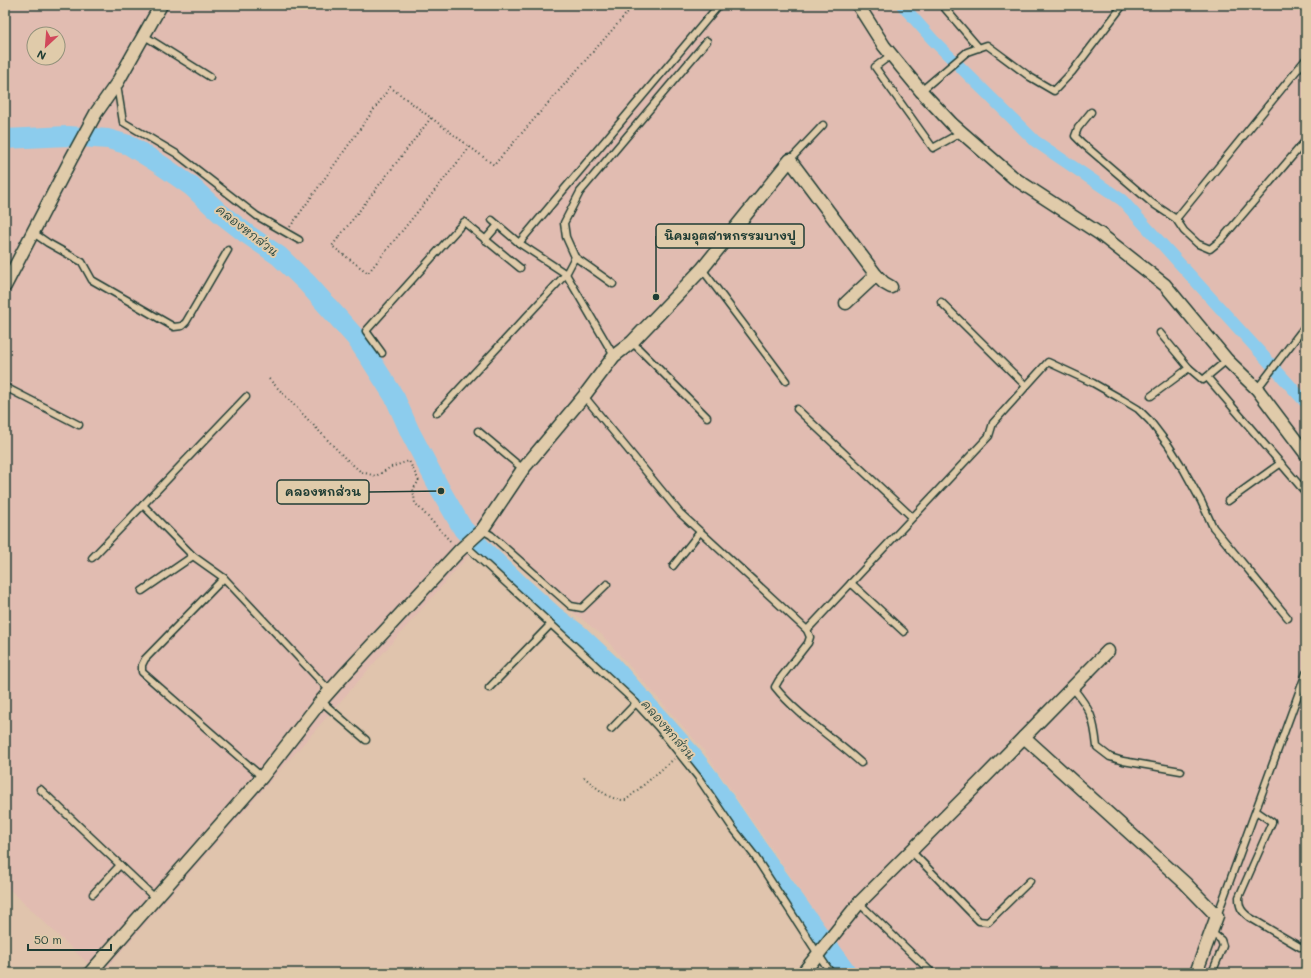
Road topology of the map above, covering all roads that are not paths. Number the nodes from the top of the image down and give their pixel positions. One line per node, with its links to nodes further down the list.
1 (162, 5): 6 (street)
2 (719, 5): 25 (lane)
3 (858, 5): 9 (street)
4 (942, 5): 8 (lane)
5 (1123, 5): 8 (lane)
6 (143, 35): 11 (lane); 12 (street)
7 (707, 41): 27 (lane)
8 (979, 48): 13 (lane)
9 (891, 54): 13 (street); 16 (lane)
10 (1306, 59): 19 (lane)
11 (210, 77)
12 (117, 83): 22 (street); 23 (lane)
13 (921, 91): 16 (street)
14 (1091, 112): 19 (lane)
15 (823, 125): 18 (lane)
16 (962, 132): 42 (street)
17 (1306, 140): 19 (lane)
18 (790, 160): 29 (street); 31 (street)
19 (1176, 219)
20 (492, 220): 21 (lane)
21 (498, 225): 24 (lane); 25 (lane)
22 (32, 232): 26 (lane); 33 (street)
23 (299, 240)
24 (486, 240): 28 (lane); 40 (lane)
25 (519, 243): 30 (lane)
26 (228, 250)
27 (575, 257): 30 (lane); 32 (lane)
28 (520, 268)
29 (702, 269): 39 (street); 45 (lane)
30 (566, 274): 41 (lane); 53 (lane)
31 (876, 275): 34 (street); 36 (street)
32 (613, 284)
33 (5, 286)
34 (891, 287)
35 (941, 302): 46 (lane)
36 (846, 303)
37 (1306, 325): 48 (lane)
38 (1160, 333): 43 (lane)
39 (632, 342): 41 (street); 54 (lane)
40 (382, 353)
41 (614, 356): 49 (street)
42 (1227, 360): 44 (lane); 48 (street)
43 (1189, 368): 44 (lane); 50 (lane)
44 (1207, 377): 58 (lane)
45 (786, 381)
46 (1026, 386): 63 (lane); 74 (lane)
47 (5, 387): 55 (lane)
48 (1256, 389): 57 (street)
49 (584, 396): 59 (street); 65 (lane)
50 (1151, 396)
51 (246, 397): 62 (lane)
52 (798, 409): 63 (lane)
53 (437, 413)
54 (707, 417)
55 (79, 425)
56 (478, 431): 59 (lane)
57 (1306, 454)
58 (1281, 463): 60 (lane); 61 (lane)
59 (523, 469): 64 (street)
60 (1306, 493)
61 (1228, 501)
62 (143, 505): 67 (lane); 68 (lane)
63 (912, 517): 71 (lane)
64 (482, 530): 66 (street); 72 (lane)
65 (700, 532): 69 (lane); 76 (lane)
66 (464, 546): 75 (lane); 82 (street)
67 (193, 556): 70 (lane); 73 (lane)
68 (92, 558)
69 (673, 566)
70 (224, 578): 82 (lane); 90 (lane)
71 (851, 583): 76 (lane); 77 (lane)
72 (607, 584)
73 (142, 591)
74 (1288, 618)
75 (551, 624): 81 (lane); 84 (lane)
76 (807, 630): 88 (lane)
77 (904, 632)
78 (1108, 651): 80 (street)
79 (1306, 674): 92 (lane)
80 (1072, 687): 86 (street); 89 (lane)
81 (489, 688)
82 (330, 691): 83 (street)
83 (321, 701): 87 (lane); 90 (street)
84 (636, 703): 85 (lane); 102 (lane)
85 (611, 729)
86 (1024, 737): 93 (street); 99 (street)
87 (366, 740)
88 (862, 763)
89 (1181, 770)
90 (262, 777): 97 (street)
91 (40, 789): 94 (lane)
92 (1256, 811): 99 (lane); 101 (lane)
93 (911, 851): 95 (lane); 98 (street)
94 (120, 865): 96 (lane); 97 (lane)
95 (1030, 881)
96 (93, 894)
97 (155, 898): 103 (street)
98 (859, 902): 102 (street); 106 (lane)
99 (1217, 916): 100 (street)
100 (1211, 932): 107 (street); 108 (lane)
101 (1300, 947)
102 (818, 954): 104 (street); 105 (lane)
103 (90, 973)
104 (803, 973)
105 (831, 973)
106 (932, 973)
107 (1196, 973)
108 (1212, 973)

